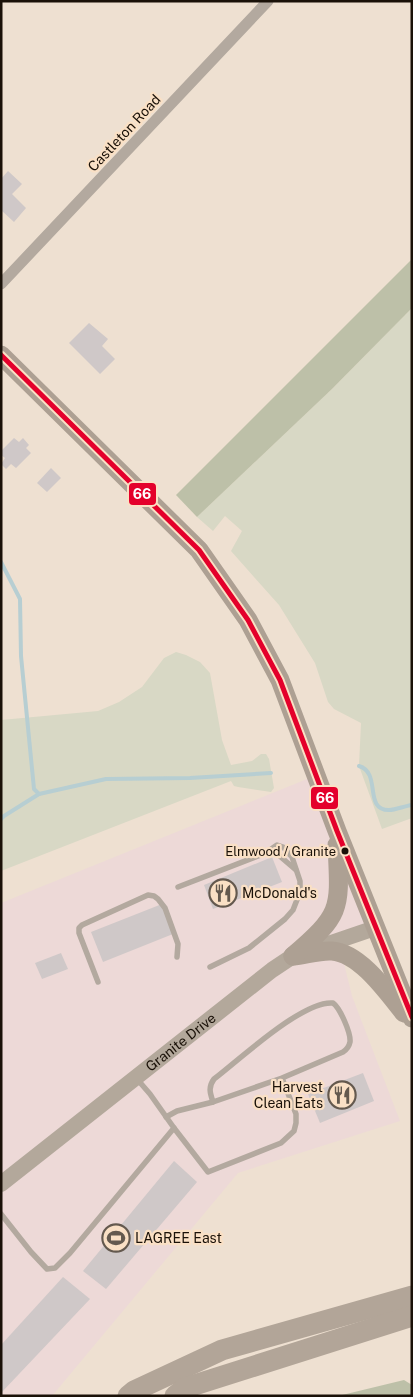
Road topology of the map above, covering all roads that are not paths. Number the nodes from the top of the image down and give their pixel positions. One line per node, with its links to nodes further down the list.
1 (268, 1): 2 (street, Castleton Road)
2 (1, 284)
3 (1, 354): 4 (main road)
4 (337, 831): 6 (main road); 7 (main road)
5 (178, 887): 9 (lane)
6 (375, 928): 7 (street, Granite Drive); 11 (main road)
7 (293, 956): 12 (main road); 13 (street, Granite Drive)
8 (177, 957): 10 (lane)
9 (210, 968)
10 (98, 982)
11 (412, 1018)
12 (412, 1022)
13 (136, 1078): 16 (lane); 18 (street, Granite Drive)
14 (282, 1078): 15 (lane); 15 (lane); 17 (lane)
15 (213, 1102): 16 (lane)
16 (166, 1117): 17 (lane)
17 (174, 1128): 19 (lane)
18 (1, 1184)
19 (1, 1214)
20 (412, 1296): 22 (highway)
21 (412, 1316): 23 (highway)
22 (128, 1396)
23 (175, 1396)

